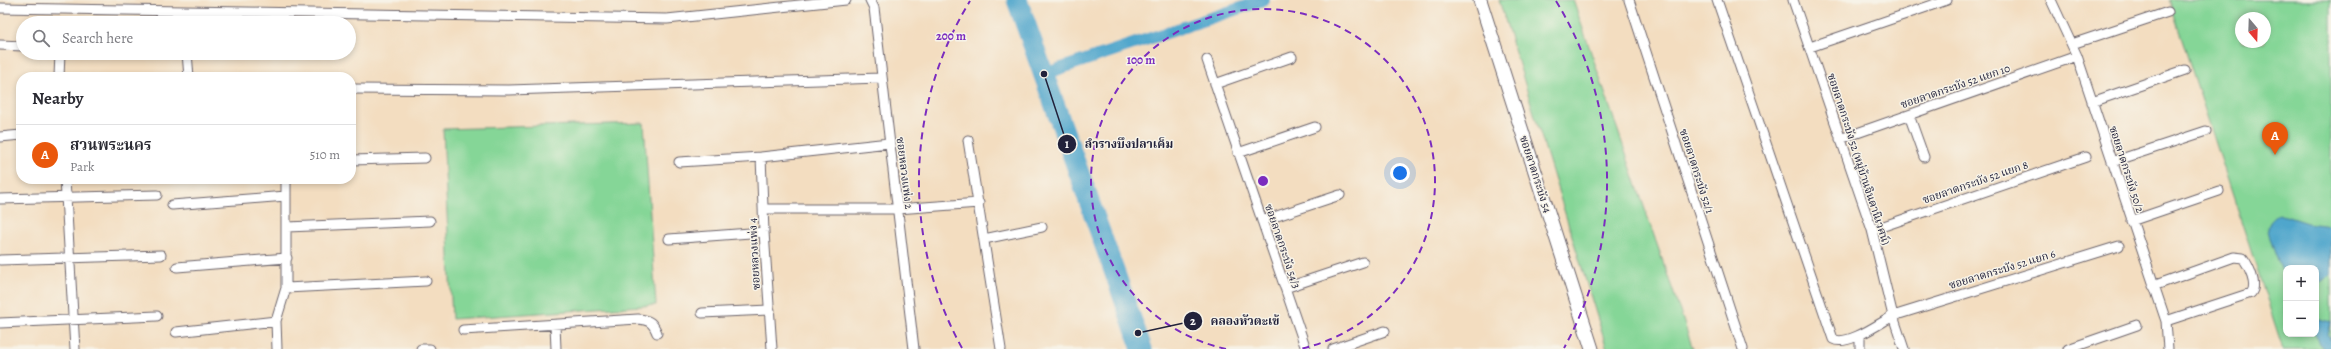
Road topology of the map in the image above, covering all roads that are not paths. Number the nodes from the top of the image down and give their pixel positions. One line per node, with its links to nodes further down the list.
1 (846, 0): 9 (street)
2 (870, 0): 23 (street, ซอยหลวงแพ่ง 2)
3 (1480, 0): 100 (main road, ซอยลาดกระบัง 54)
4 (1629, 0): 101 (street, ซอยลาดกระบัง 52/1)
5 (1717, 0): 89 (street, ซอยลาดกระบัง 52 แยก 6)
6 (1793, 0): 14 (street, ซอยลาดกระบัง 52 (หมู่บ้านจินดานิเวศน์))
7 (1947, 0): 14 (street)
8 (2051, 0): 11 (street, ซอยลาดกระบัง 50/2)
9 (0, 8)
10 (2168, 12): 11 (street)
11 (2072, 44): 15 (street, ซอยลาดกระบัง 50/2)
12 (0, 45): 13 (street)
13 (16, 46)
14 (1810, 47): 32 (street, ซอยลาดกระบัง 52 (หมู่บ้านจินดานิเวศน์))
15 (2077, 56): 26 (street, ซอยลาดกระบัง 50/2); 27 (street, ซอยลาดกระบัง 52 แยก 10)
16 (1292, 57): 24 (street)
17 (60, 60): 21 (street)
18 (188, 60): 22 (street)
19 (1207, 60): 24 (street, ซอยลาดกระบัง 54/3)
20 (2185, 70): 26 (street)
21 (59, 72)
22 (189, 72)
23 (881, 78): 25 (street); 34 (street, ซอยหลวงแพ่ง 2)
24 (1215, 84): 35 (street, ซอยลาดกระบัง 54/3)
25 (356, 89)
26 (2092, 102): 42 (street, ซอยลาดกระบัง 50/2)
27 (1909, 115): 32 (street, ซอยลาดกระบัง 52 แยก 10); 37 (street)
28 (1315, 127): 35 (street)
29 (2206, 131): 42 (street)
30 (16, 135): 31 (street)
31 (0, 137)
32 (1840, 139): 60 (street, ซอยลาดกระบัง 52 (หมู่บ้านจินดานิเวศน์))
33 (968, 140): 51 (street)
34 (889, 143): 36 (street); 54 (street, ซอยหลวงแพ่ง 2)
35 (1238, 153): 56 (street, ซอยลาดกระบัง 54/3)
36 (761, 157): 41 (street); 53 (street, ซอยหลวงแพ่ง 4)
37 (1924, 157)
38 (2086, 157): 60 (street, ซอยลาดกระบัง 52 แยก 8)
39 (424, 158): 40 (street)
40 (356, 160)
41 (679, 162)
42 (2112, 162): 57 (street, ซอยลาดกระบัง 50/2)
43 (65, 184): 49 (street)
44 (286, 184): 48 (street)
45 (2219, 191): 57 (street)
46 (157, 195): 49 (street)
47 (1340, 195): 56 (street)
48 (286, 196): 52 (street); 58 (street)
49 (66, 197): 50 (street); 66 (street)
50 (0, 199)
51 (979, 203): 54 (street); 63 (street)
52 (172, 205)
53 (764, 209): 54 (street); 61 (street, ซอยหลวงแพ่ง 4)
54 (897, 209): 96 (street, ซอยหลวงแพ่ง 2)
55 (430, 221): 58 (street)
56 (1262, 221): 74 (street, ซอยลาดกระบัง 54/3)
57 (2131, 221): 72 (street, ซอยลาดกระบัง 50/2)
58 (286, 227): 67 (street)
59 (1042, 227): 63 (street)
60 (1872, 230): 78 (street, ซอยลาดกระบัง 52 (หมู่บ้านจินดานิเวศน์))
61 (764, 232): 62 (street); 75 (street, ซอยหลวงแพ่ง 4)
62 (670, 239)
63 (984, 239): 97 (street)
64 (2119, 246): 78 (street, ซอยลาดกระบัง 52 แยก 6)
65 (161, 255): 66 (street)
66 (69, 258): 68 (street); 79 (street)
67 (287, 258): 70 (street); 73 (street)
68 (0, 260)
69 (1362, 262): 74 (street)
70 (177, 268)
71 (426, 281): 73 (street)
72 (2153, 286): 81 (street, ซอยลาดกระบัง 50/2); 81 (street)
73 (286, 288): 80 (street)
74 (1285, 288): 98 (street, ซอยลาดกระบัง 54/3)
75 (770, 310): 76 (street); 95 (street, ซอยหลวงแพ่ง 4)
76 (702, 313)
77 (157, 316): 79 (street)
78 (1893, 316): 89 (street, ซอยลาดกระบัง 52 แยก 6); 103 (street, ซอยลาดกระบัง 52 (หมู่บ้านจินดานิเวศน์))
79 (73, 320): 82 (street); 90 (street)
80 (276, 321): 87 (street); 91 (street)
81 (2166, 321): 105 (street, ซอยลาดกระบัง 50/2)
82 (0, 322)
83 (2137, 324): 104 (street)
84 (555, 325): 85 (street); 88 (street); 94 (street)
85 (463, 330)
86 (1385, 331): 99 (street)
87 (176, 332)
88 (657, 333)
89 (1860, 335): 102 (street)
90 (75, 349)
91 (277, 349)
92 (421, 349): 93 (street)
93 (430, 349)
94 (556, 349)
95 (772, 349)
96 (914, 349)
97 (1001, 349)
98 (1306, 349)
99 (1333, 349)
100 (1592, 349)
101 (1742, 349)
102 (1860, 349)
103 (1904, 349)
104 (2068, 349)
105 (2168, 349)

